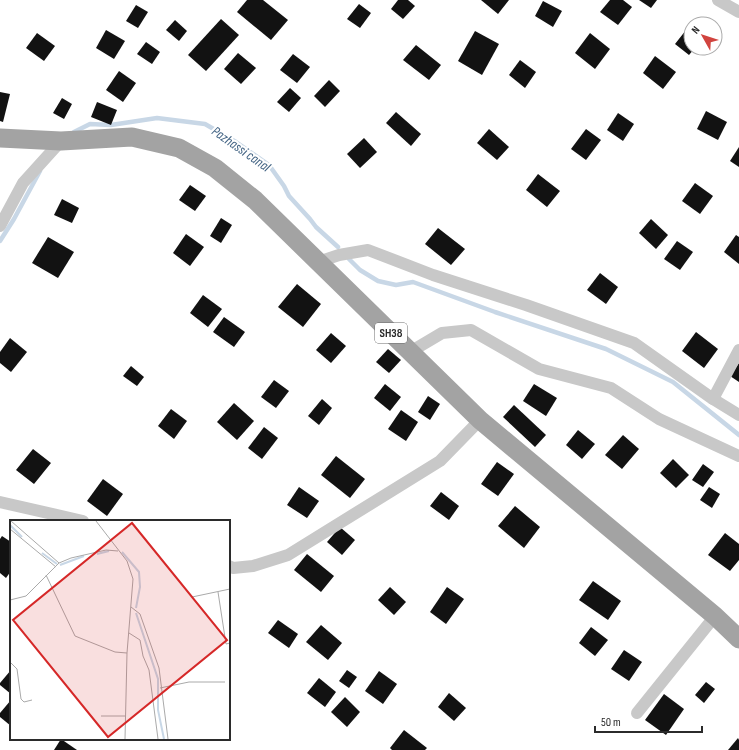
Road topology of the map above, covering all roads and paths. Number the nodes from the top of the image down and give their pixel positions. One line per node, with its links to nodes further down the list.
1 (718, 0): 2 (street)
2 (739, 12)
3 (0, 138): 4 (main road, SH38)
4 (61, 141): 5 (street); 6 (main road, SH38)
5 (0, 226)
6 (318, 262): 8 (main road, SH38); 9 (street)
7 (739, 350): 9 (street)
8 (410, 352): 11 (main road, SH38); 12 (street)
9 (713, 399): 10 (street)
10 (739, 415)
11 (480, 420): 15 (street); 16 (main road, SH38)
12 (739, 456)
13 (0, 502): 14 (street)
14 (79, 520)
15 (230, 566)
16 (715, 616): 17 (main road, SH38); 18 (street)
17 (739, 639)
18 (637, 713)

